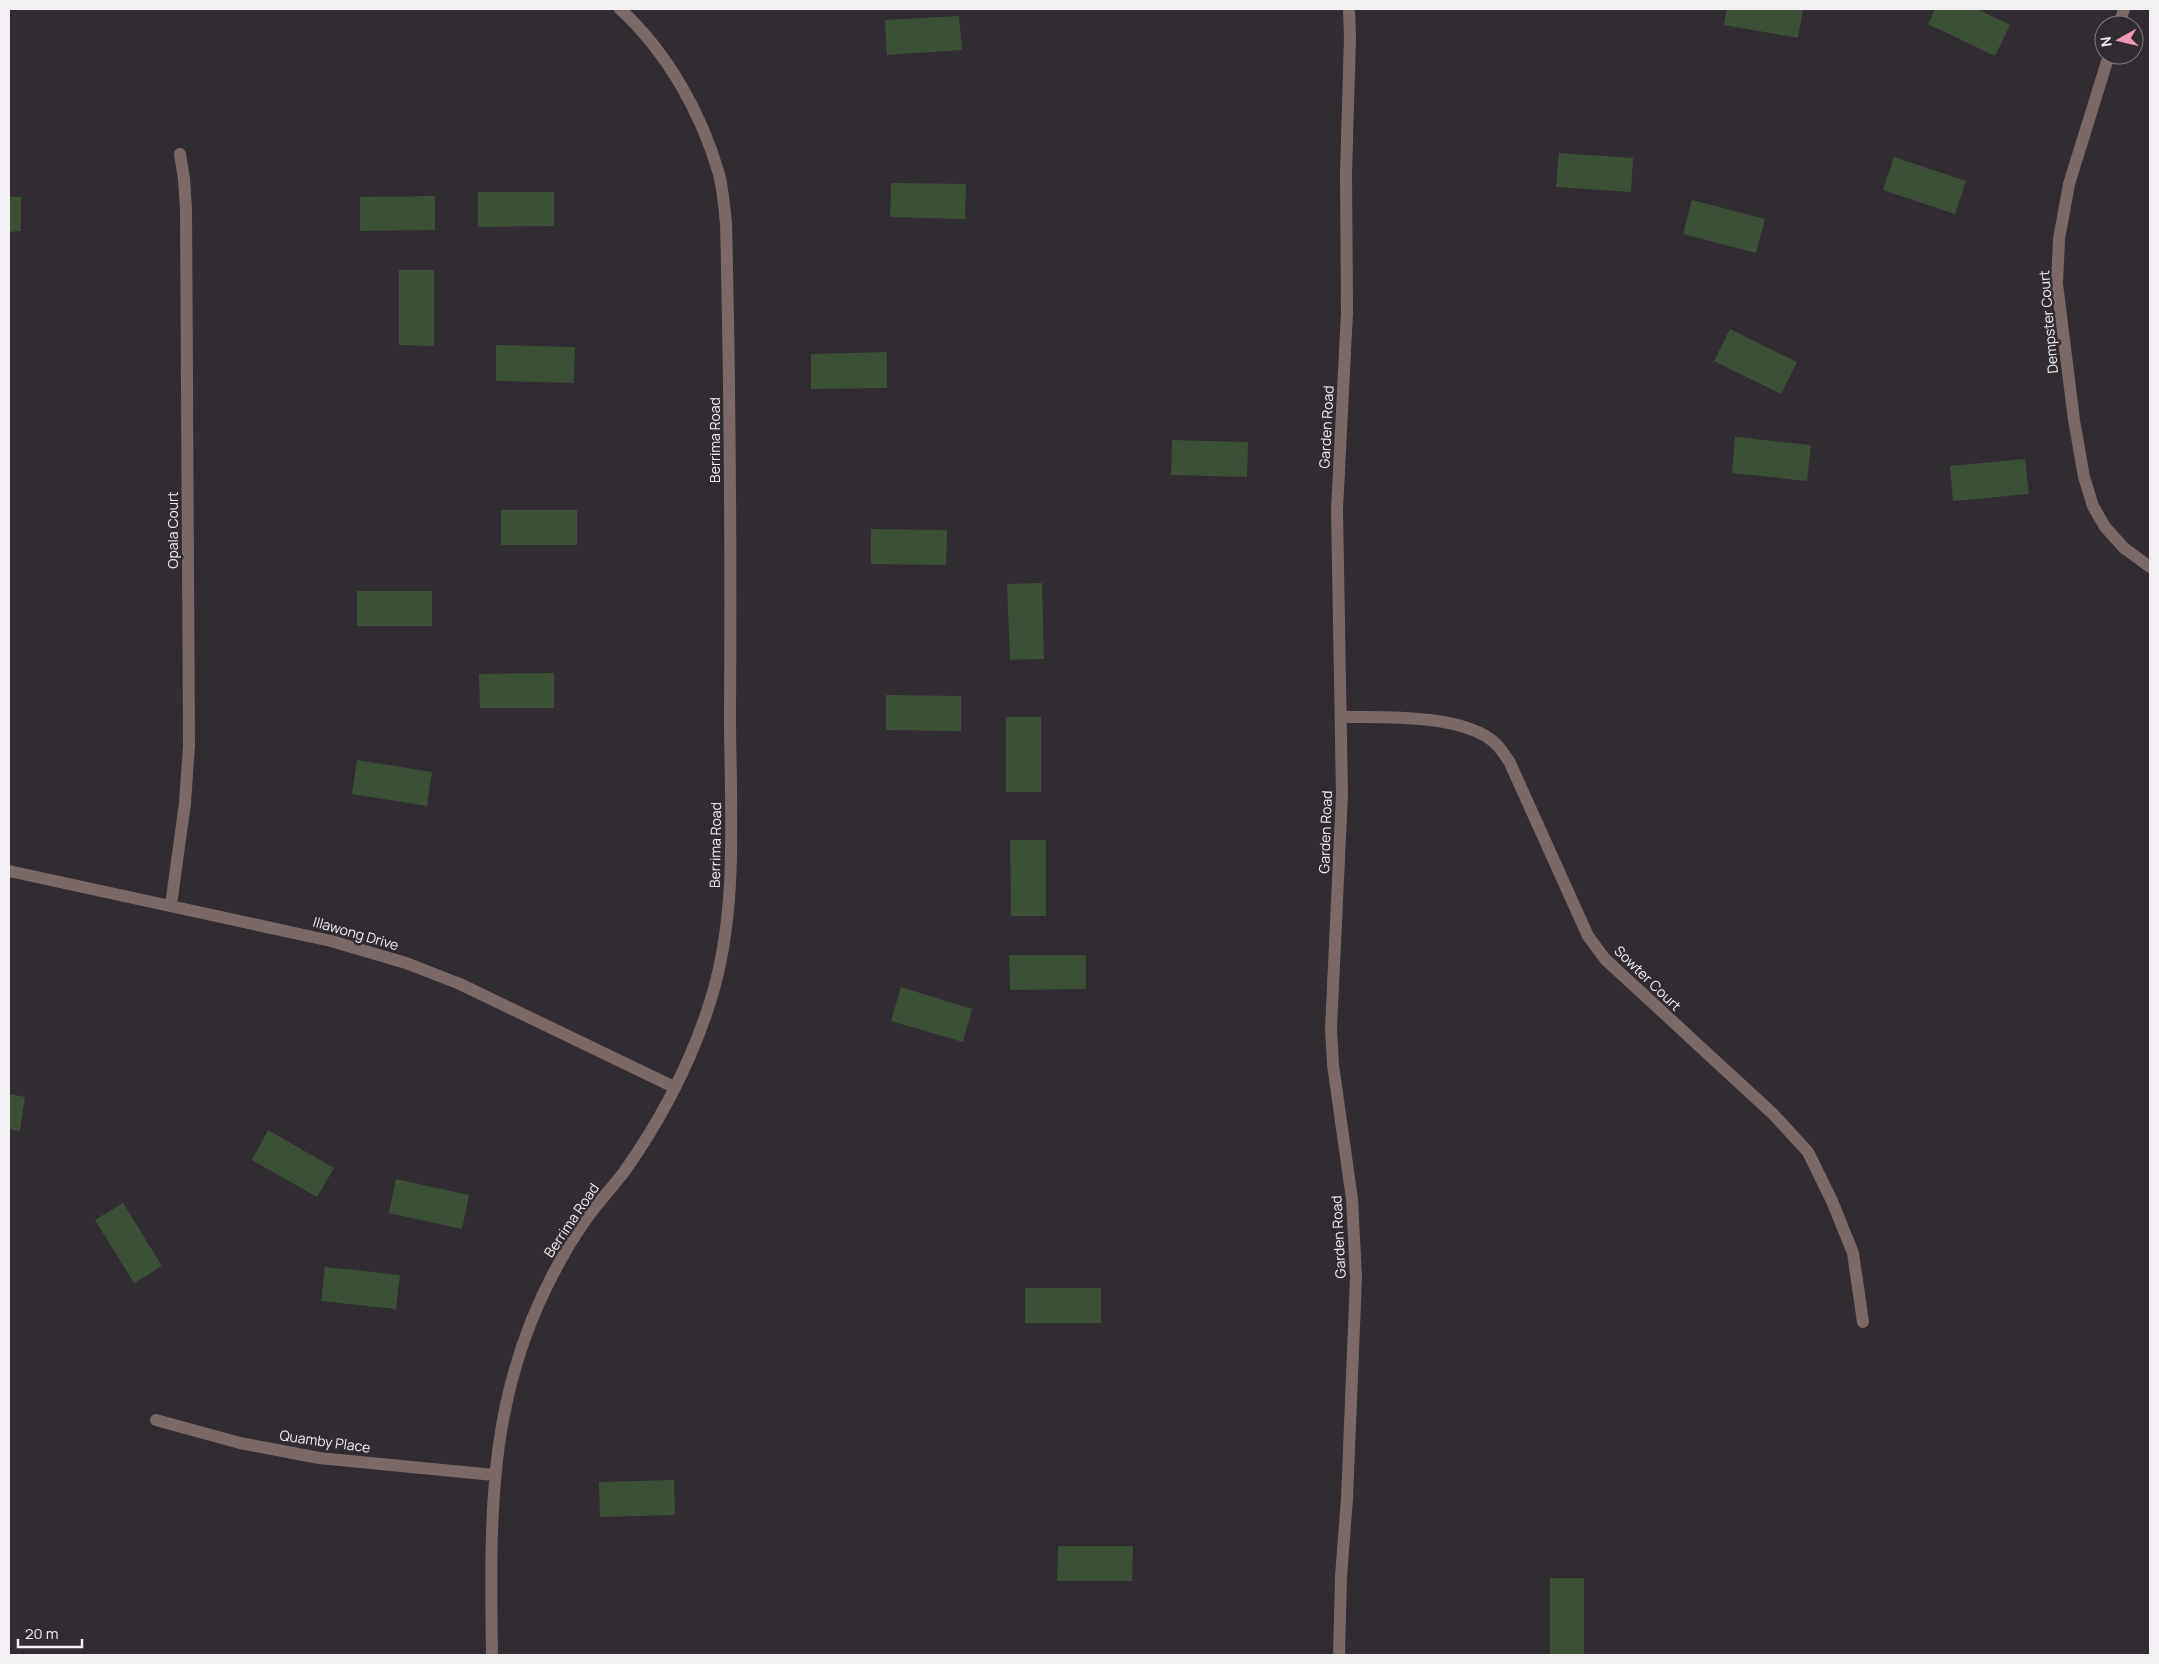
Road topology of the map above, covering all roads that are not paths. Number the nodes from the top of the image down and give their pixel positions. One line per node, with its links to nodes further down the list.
1 (620, 9): 9 (street, Berrima Road)
2 (1348, 9): 6 (street, Garden Road)
3 (2106, 65): 5 (street, Dempster Court)
4 (180, 154): 8 (street, Opala Court)
5 (2150, 567)
6 (1342, 717): 10 (street, Sowter Court); 14 (street, Garden Road)
7 (9, 871): 8 (street, Illawong Drive)
8 (171, 905): 9 (street, Illawong Drive)
9 (674, 1087): 12 (street, Berrima Road)
10 (1863, 1322)
11 (156, 1420): 12 (street, Quamby Place)
12 (494, 1475): 13 (street, Berrima Road)
13 (492, 1655)
14 (1340, 1655)

